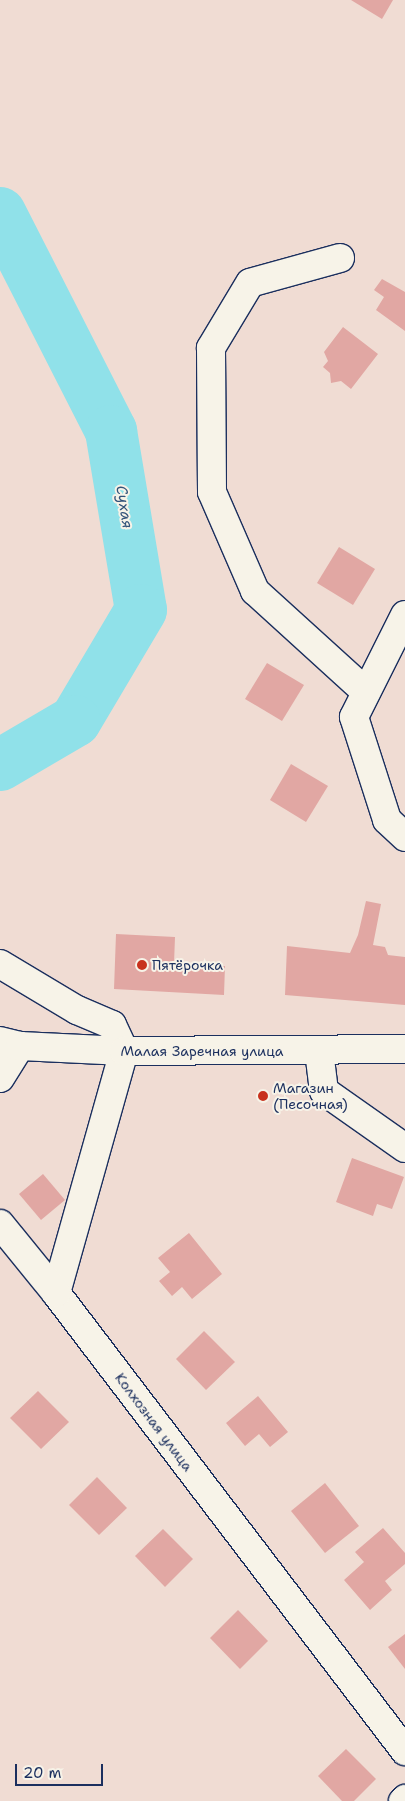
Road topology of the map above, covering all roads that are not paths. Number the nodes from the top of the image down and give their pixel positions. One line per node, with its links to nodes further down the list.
1 (340, 258): 3 (street)
2 (405, 615): 3 (street)
3 (366, 692): 4 (street)
4 (405, 837)
5 (0, 964): 8 (street)
6 (10, 1043): 8 (street, Малая Заречная улица); 10 (street)
7 (405, 1050): 9 (street, Малая Заречная улица)
8 (124, 1051): 9 (street, Малая Заречная улица); 13 (street)
9 (319, 1051): 11 (street)
10 (0, 1078)
11 (405, 1148)
12 (0, 1224): 13 (street, Колхозная улица)
13 (56, 1293): 14 (street, Колхозная улица)
14 (405, 1751)

